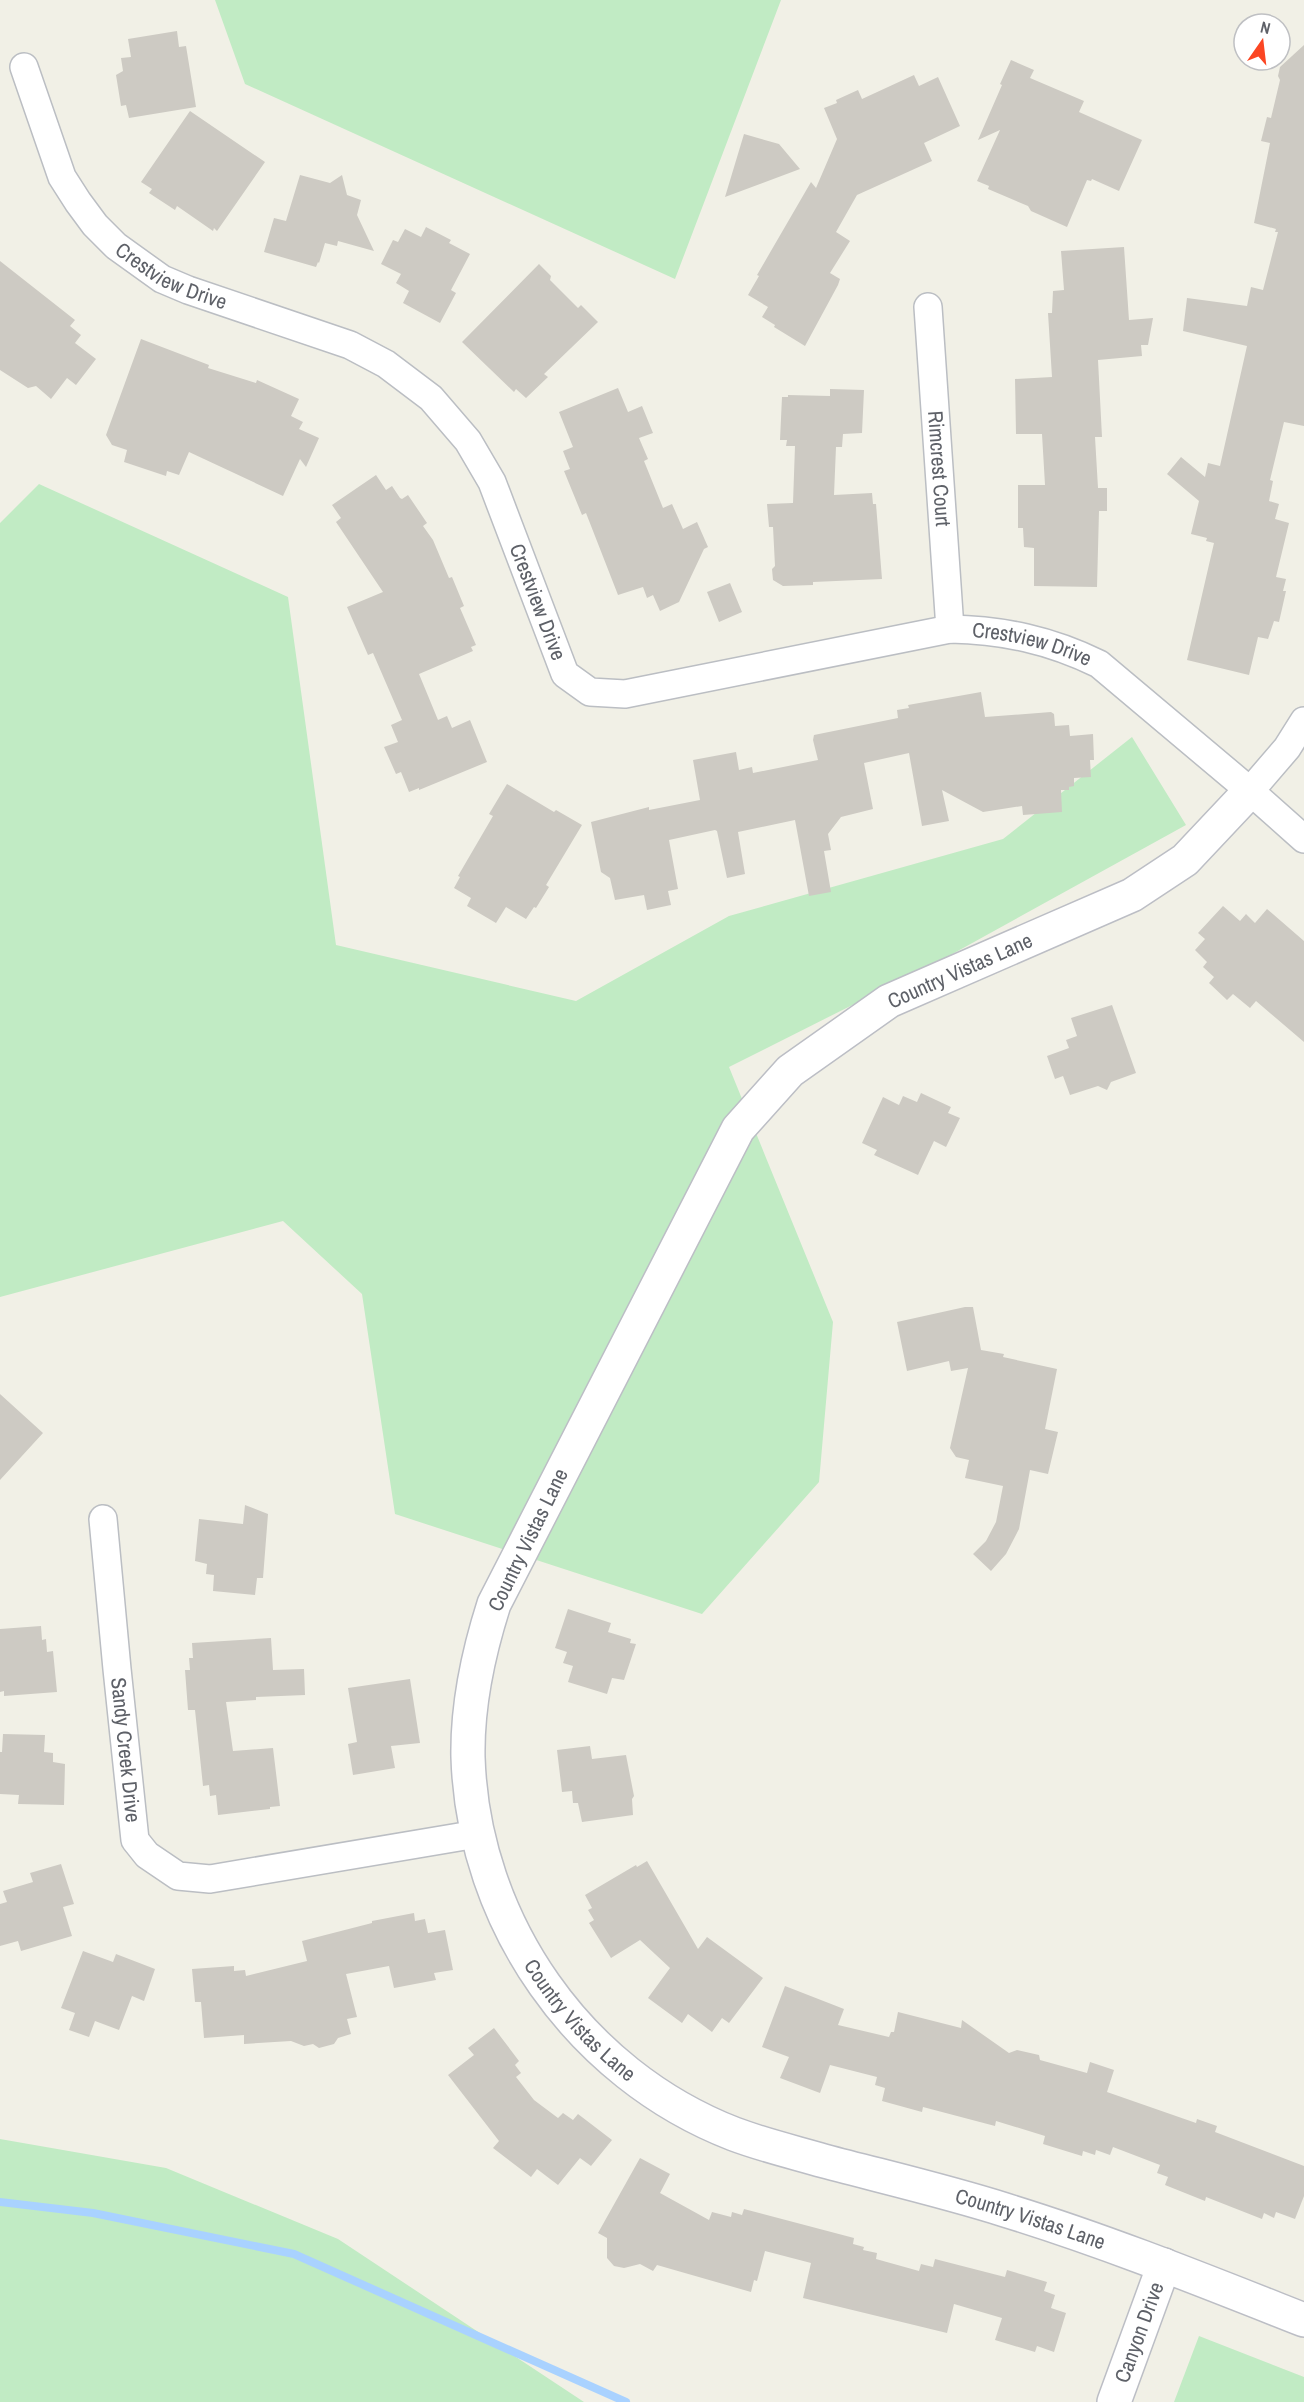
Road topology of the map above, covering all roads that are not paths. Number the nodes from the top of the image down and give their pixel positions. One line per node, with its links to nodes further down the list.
1 (24, 67): 3 (street, Crestview Drive)
2 (928, 307): 3 (street, Rimcrest Court)
3 (950, 629): 5 (street, Crestview Drive)
4 (1304, 721): 5 (street, Country Vistas Lane)
5 (1250, 791): 6 (street, Crestview Drive); 8 (street, Country Vistas Lane)
6 (1304, 840)
7 (104, 1519): 8 (street, Sandy Creek Drive)
8 (477, 1834): 9 (street, Country Vistas Lane)
9 (1164, 2265): 10 (street, Country Vistas Lane); 11 (street, Canyon Drive)
10 (1304, 2320)
11 (1114, 2402)

